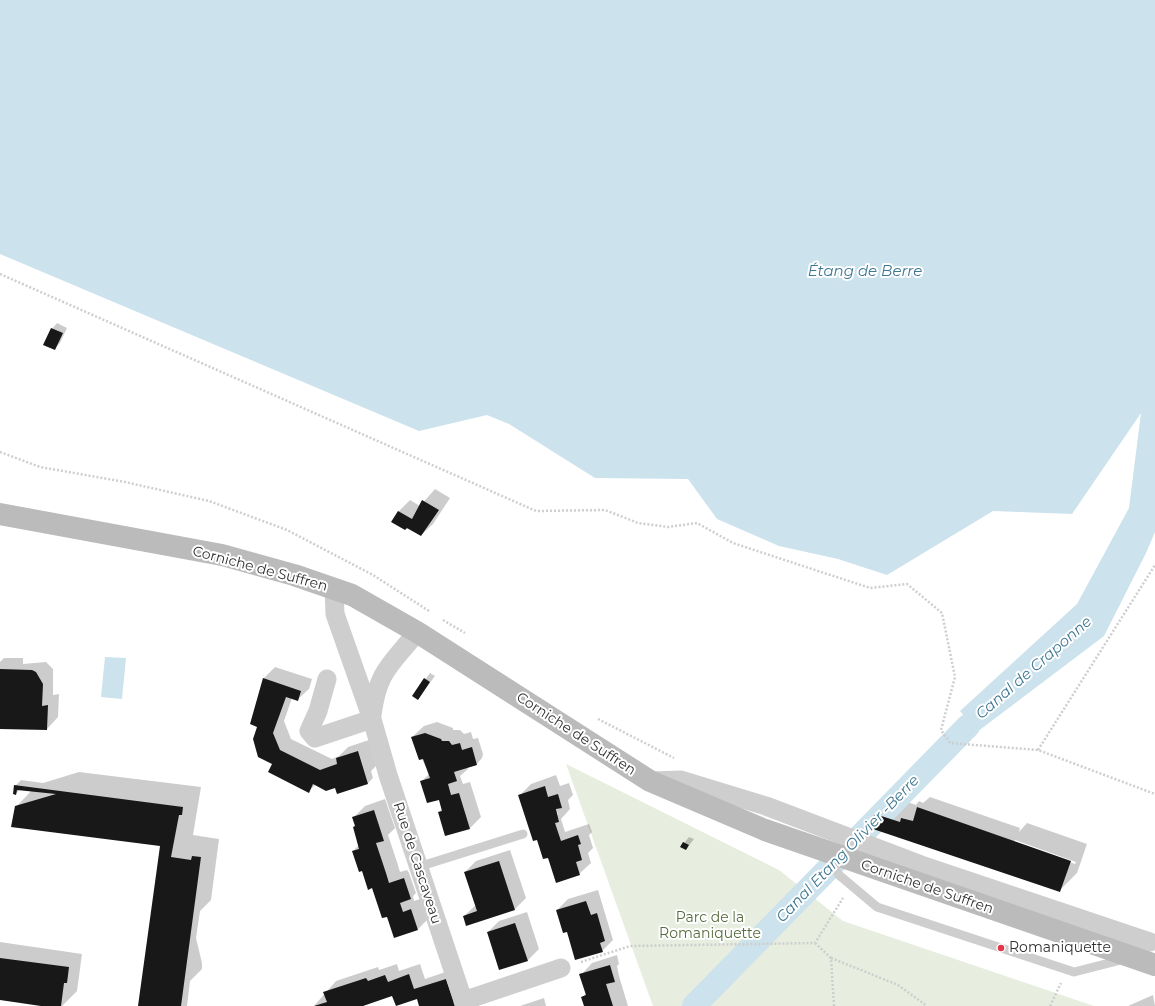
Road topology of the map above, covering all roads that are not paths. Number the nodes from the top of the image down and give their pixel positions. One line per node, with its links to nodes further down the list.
1 (0, 514): 2 (main road, Corniche de Suffren)
2 (334, 589): 3 (main road, Corniche de Suffren); 5 (street, Rue de Cascaveau)
3 (417, 632): 5 (street, Rue de Cascaveau); 6 (main road, Corniche de Suffren)
4 (327, 679): 5 (street)
5 (372, 718): 9 (street, Rue de Cascaveau)
6 (650, 781): 8 (main road, Corniche de Suffren); 10 (street)
7 (523, 834): 9 (lane)
8 (822, 851): 11 (main road, Corniche de Suffren); 11 (lane)
9 (418, 867): 14 (street, Rue de Cascaveau)
10 (1153, 941): 11 (street)
11 (1132, 957): 12 (main road, Corniche de Suffren)
12 (1155, 965)
13 (561, 968): 14 (street)
14 (464, 1004)

